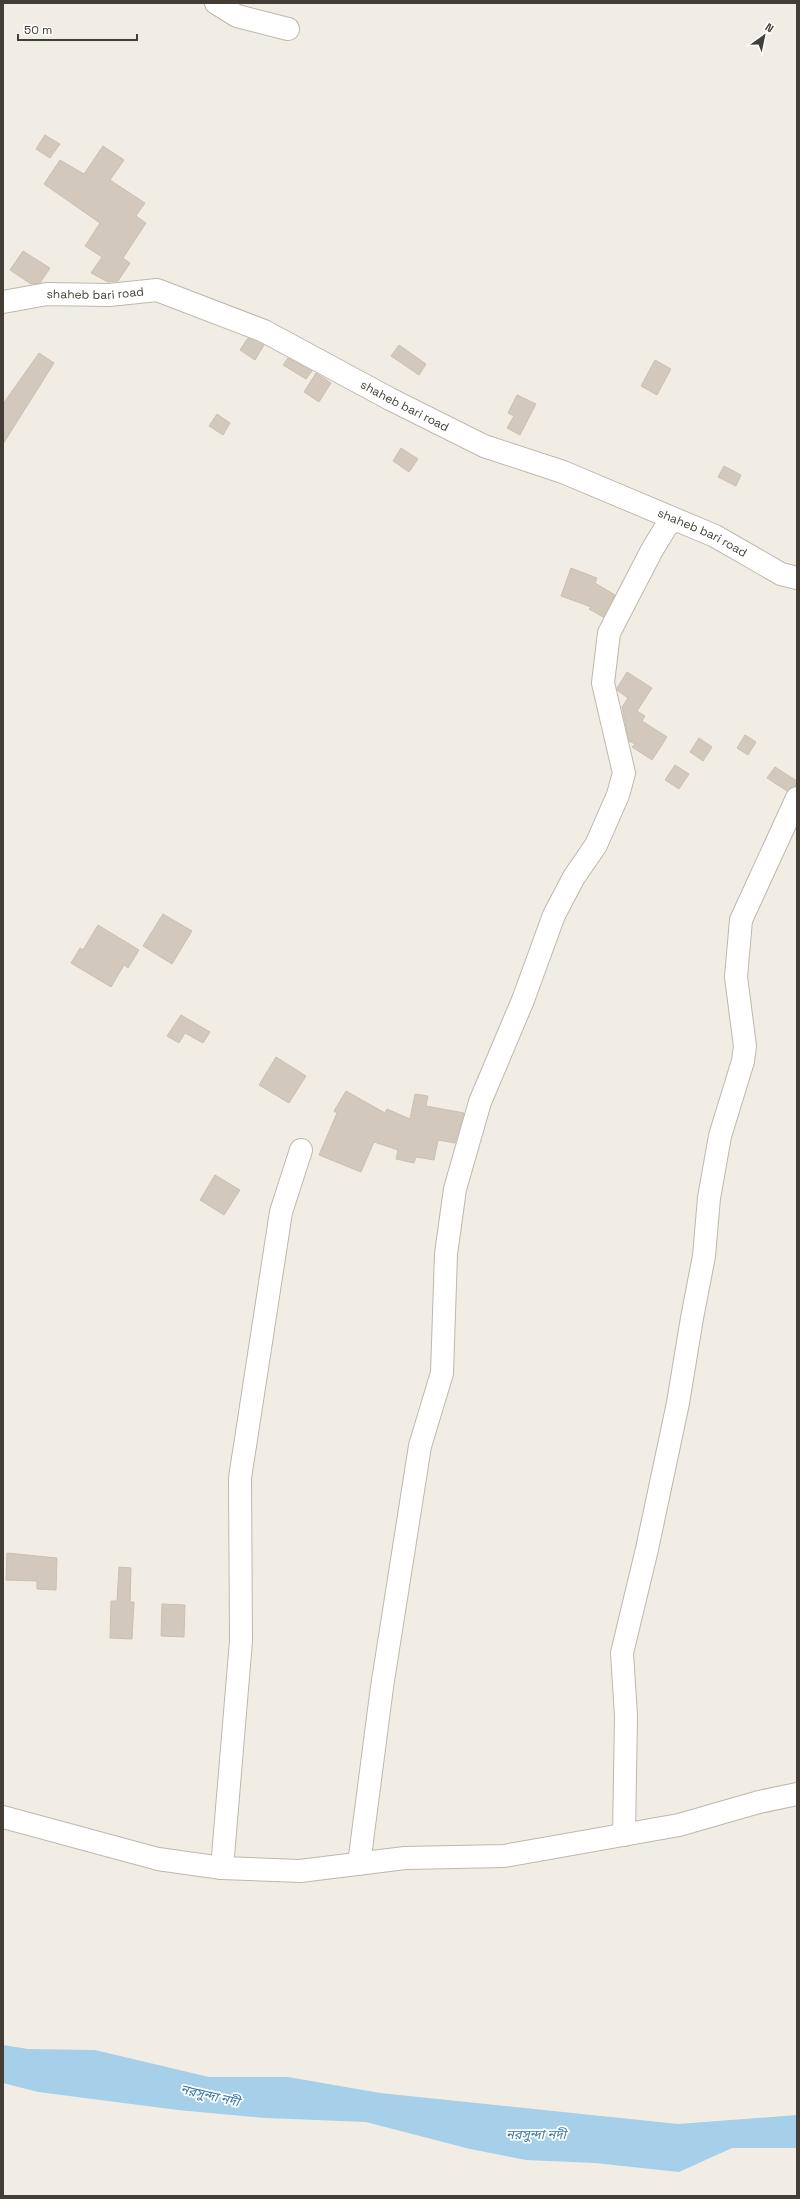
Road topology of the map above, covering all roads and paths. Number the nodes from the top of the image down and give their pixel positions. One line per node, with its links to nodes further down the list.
1 (216, 3): 2 (street)
2 (288, 29)
3 (3, 302): 4 (street, shaheb bari road)
4 (674, 520): 5 (street, shaheb bari road); 11 (street)
5 (797, 578)
6 (797, 798): 10 (street)
7 (301, 1150): 12 (street)
8 (797, 1794): 10 (street)
9 (3, 1817): 12 (street)
10 (624, 1834): 11 (street)
11 (359, 1864): 12 (street)
12 (222, 1868)

